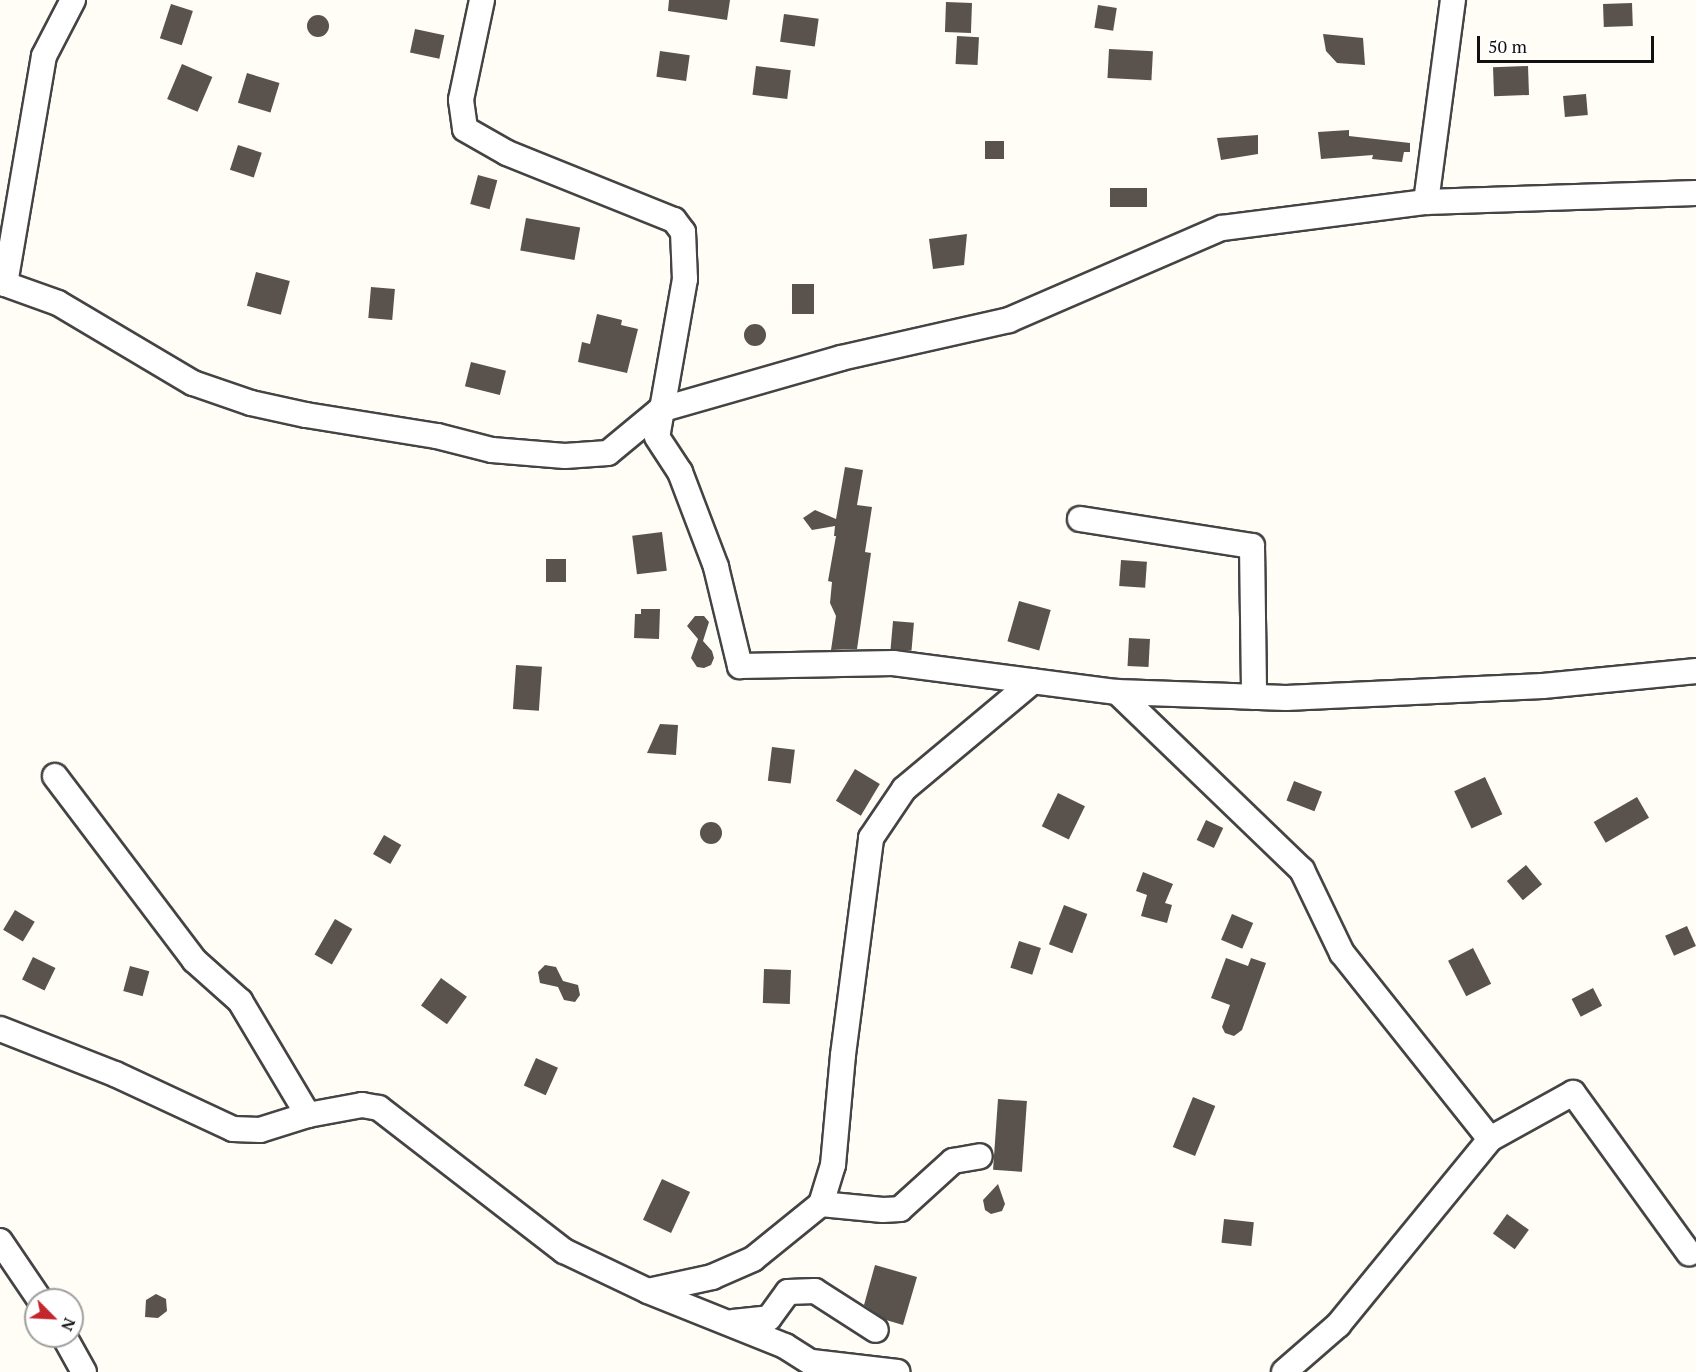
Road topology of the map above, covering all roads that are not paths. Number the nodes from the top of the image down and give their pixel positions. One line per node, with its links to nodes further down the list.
1 (73, 0): 6 (street)
2 (482, 0): 7 (street)
3 (1453, 0): 5 (street)
4 (1696, 193): 5 (street)
5 (1426, 202): 7 (street)
6 (2, 283): 7 (street)
7 (660, 410): 10 (street)
8 (1080, 519): 12 (street)
9 (1696, 670): 12 (street)
10 (1033, 681): 11 (street); 18 (street)
11 (1117, 692): 12 (street); 16 (street)
12 (1254, 697)
13 (55, 776): 15 (street)
14 (0, 1029): 15 (street)
15 (308, 1115): 22 (street)
16 (1490, 1139): 20 (street); 29 (street)
17 (980, 1156): 18 (street)
18 (821, 1204): 22 (street)
19 (0, 1241): 21 (street)
20 (1689, 1253)
21 (32, 1288)
22 (648, 1291): 23 (street)
23 (729, 1323): 24 (street); 26 (street)
24 (876, 1330)
25 (71, 1348): 27 (street)
26 (819, 1367): 28 (street)
27 (84, 1372)
28 (897, 1372)
29 (1284, 1372)

